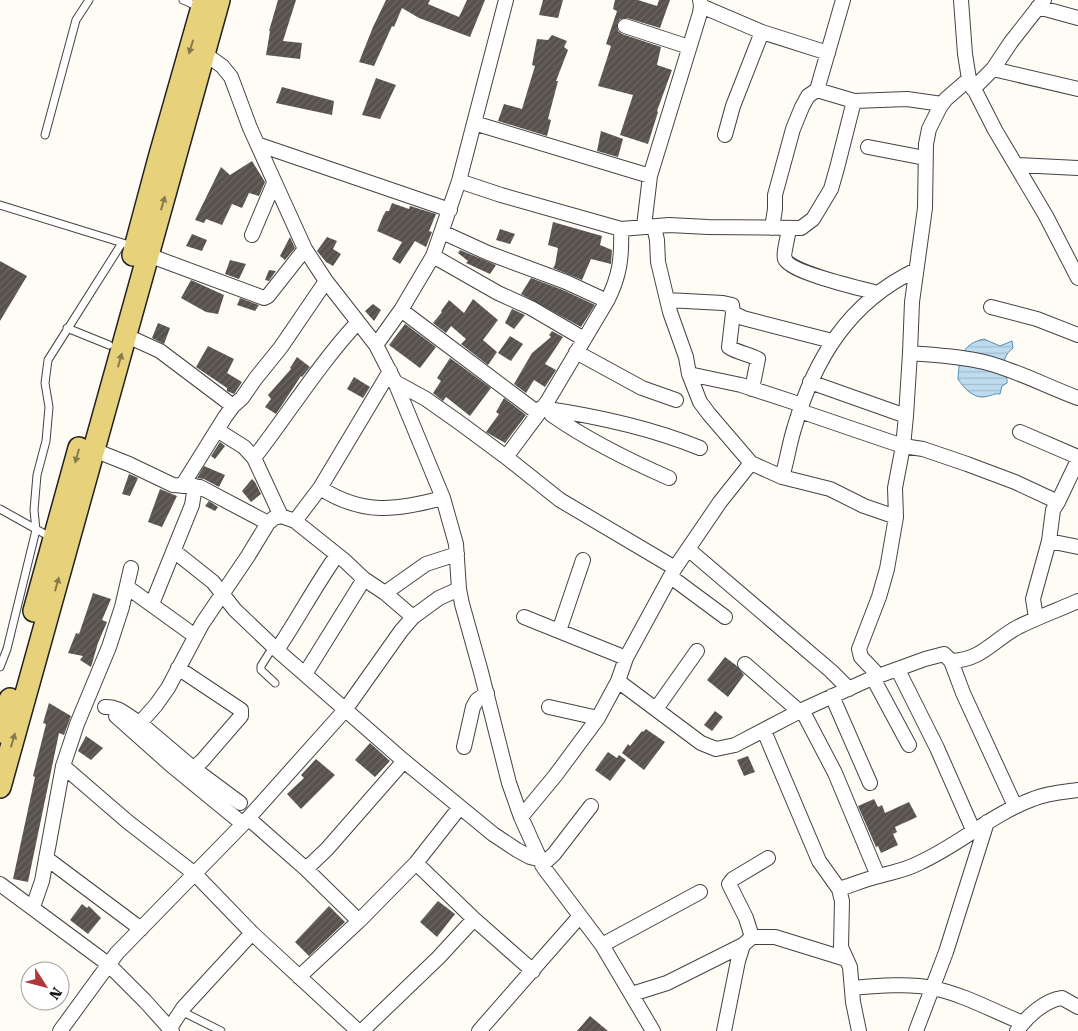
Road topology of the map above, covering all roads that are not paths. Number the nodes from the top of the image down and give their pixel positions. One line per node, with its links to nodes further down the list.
1 (89, 0): 21 (lane)
2 (506, 0): 20 (street)
3 (843, 0): 12 (street)
4 (962, 0): 15 (street)
5 (202, 2): 13 (main road); 39 (main road, one-way to 39)
6 (701, 3): 10 (street); 11 (street)
7 (1041, 4): 8 (street); 14 (street)
8 (1078, 18)
9 (625, 26): 11 (street)
10 (762, 32): 12 (street); 22 (street)
11 (689, 47): 28 (street)
12 (828, 53): 17 (street)
13 (205, 54): 23 (street); 39 (main road, one-way to 13)
14 (993, 69): 15 (street); 16 (street)
15 (971, 84): 19 (street); 26 (street)
16 (1078, 89)
17 (817, 90): 18 (street); 34 (street)
18 (854, 101): 19 (street); 36 (street)
19 (942, 104): 25 (street)
20 (474, 123): 28 (street); 29 (street)
21 (45, 135)
22 (725, 135)
23 (258, 144): 30 (street); 32 (street)
24 (868, 147): 25 (street)
25 (925, 158): 43 (street)
26 (1018, 165): 27 (street); 41 (street)
27 (1078, 168)
28 (650, 176): 33 (street)
29 (459, 181): 32 (street); 35 (street)
30 (274, 183): 38 (street); 40 (street)
31 (0, 205): 39 (lane)
32 (450, 210): 37 (street)
33 (649, 226): 34 (street); 35 (street); 47 (street)
34 (772, 228): 36 (street)
35 (621, 229): 48 (street)
36 (789, 229): 46 (street)
37 (442, 232): 42 (street); 48 (street)
38 (252, 235)
39 (135, 248): 40 (street); 53 (lane); 56 (main road)
40 (305, 249): 45 (street)
41 (1072, 253): 44 (street)
42 (433, 256): 50 (street); 55 (street)
43 (916, 270): 46 (street); 60 (street)
44 (1078, 278)
45 (326, 281): 52 (street); 67 (street)
46 (878, 293): 57 (street)
47 (667, 300): 51 (street); 61 (street)
48 (607, 301): 55 (street)
49 (991, 307): 54 (street)
50 (401, 310): 58 (street); 69 (street)
51 (733, 313): 57 (street); 64 (street)
52 (358, 322): 58 (street); 77 (street)
53 (67, 328): 56 (lane); 91 (lane)
54 (1078, 335)
55 (584, 339): 59 (street)
56 (118, 340): 67 (street); 75 (main road, one-way to 56); 91 (main road, one-way to 91)
57 (832, 341): 63 (street)
58 (376, 345): 62 (street)
59 (576, 352): 66 (street); 69 (street)
60 (910, 353): 65 (street); 70 (street)
61 (689, 374): 64 (street); 79 (street)
62 (393, 376): 76 (street); 83 (street); 84 (street)
63 (810, 382): 68 (street); 70 (street)
64 (752, 389): 68 (street)
65 (1078, 398)
66 (676, 400)
67 (233, 406): 71 (street)
68 (801, 408): 73 (street); 81 (street)
69 (542, 410): 74 (street); 76 (street); 80 (street)
70 (906, 416): 73 (street)
71 (217, 430): 77 (street); 82 (street)
72 (1020, 432): 78 (street)
73 (903, 446): 85 (street); 88 (street)
74 (700, 448)
75 (94, 450): 82 (street); 145 (main road, one-way to 75)
76 (506, 457): 100 (street)
77 (254, 458): 87 (street)
78 (1078, 459): 85 (street)
79 (751, 463): 81 (street); 94 (street)
80 (669, 478)
81 (782, 478): 88 (street)
82 (188, 486): 90 (street); 95 (street)
83 (320, 488): 84 (street); 89 (street)
84 (444, 498): 96 (street)
85 (1058, 502): 92 (street)
86 (0, 509): 91 (lane)
87 (281, 516): 89 (street); 90 (street)
88 (896, 517): 123 (street)
89 (295, 521): 97 (street)
90 (268, 523): 105 (street)
91 (45, 534): 119 (lane); 138 (main road)
92 (1049, 541): 93 (street); 111 (street)
93 (1078, 547)
94 (688, 549): 100 (street); 126 (street)
95 (174, 551): 105 (street); 107 (street)
96 (457, 554): 103 (street); 104 (street)
97 (337, 555): 101 (street); 114 (street)
98 (583, 560): 112 (street)
99 (131, 568): 102 (street)
100 (673, 573): 110 (street); 116 (street)
101 (364, 579): 104 (street); 122 (street)
102 (127, 587): 107 (street); 127 (street)
103 (459, 589): 108 (street); 128 (street)
104 (385, 594): 108 (street)
105 (222, 595): 113 (street); 114 (street)
106 (1078, 601): 111 (street)
107 (152, 604): 113 (street)
108 (414, 617): 133 (street)
109 (524, 617): 112 (street)
110 (725, 618)
111 (1036, 618): 117 (street)
112 (559, 631): 116 (street)
113 (195, 636): 120 (street)
114 (275, 648): 122 (street); 125 (lane)
115 (697, 651): 132 (street)
116 (626, 658): 124 (street)
117 (951, 660): 121 (street); 149 (street)
118 (745, 664): 134 (street)
119 (0, 667)
120 (178, 668): 136 (street); 143 (street)
121 (898, 670): 123 (street); 154 (street)
122 (306, 674): 133 (street)
123 (876, 677): 126 (street); 139 (street)
124 (618, 681): 132 (street); 135 (street)
125 (276, 683)
126 (849, 689): 129 (street)
127 (90, 693): 130 (street); 142 (street)
128 (487, 693): 140 (street); 151 (street)
129 (832, 696): 134 (street); 144 (street)
130 (105, 707): 136 (street); 152 (street)
131 (549, 707): 135 (street)
132 (656, 709): 137 (street)
133 (345, 710): 141 (street); 152 (street)
134 (801, 711): 137 (street); 161 (street)
135 (598, 718): 151 (street)
136 (140, 723): 143 (street)
137 (764, 731): 163 (street)
138 (0, 732)
139 (909, 745)
140 (464, 747)
141 (404, 761): 150 (street); 159 (street)
142 (63, 766): 155 (street); 160 (street)
143 (193, 768): 147 (street)
144 (870, 783)
145 (0, 787)
146 (1078, 790): 149 (street)
147 (240, 802)
148 (591, 806): 157 (street)
149 (1015, 806): 153 (street)
150 (460, 807): 157 (street); 158 (street)
151 (521, 817): 157 (street)
152 (246, 821): 159 (street); 160 (street)
153 (987, 822): 154 (street); 178 (street)
154 (974, 832): 161 (street)
155 (46, 858): 165 (street); 169 (street)
156 (768, 858): 171 (street)
157 (540, 862): 166 (street)
158 (416, 863): 167 (street); 168 (street)
159 (306, 869): 168 (street)
160 (195, 874): 169 (street); 170 (street)
161 (878, 876): 163 (street)
162 (0, 884): 165 (street)
163 (839, 889): 173 (street)
164 (700, 892): 172 (street)
165 (33, 907): 174 (street)
166 (580, 916): 172 (street); 175 (street)
167 (474, 919): 175 (street); 186 (street)
168 (359, 921): 176 (street)
169 (141, 929): 174 (street)
170 (252, 933): 176 (street); 181 (street)
171 (747, 941): 173 (street); 179 (street); 189 (street)
172 (602, 945): 179 (street)
173 (846, 959): 177 (street)
174 (108, 964): 183 (street); 184 (street)
175 (533, 971): 187 (street)
176 (299, 977): 186 (street)
177 (852, 988): 178 (street); 190 (street)
178 (932, 988): 182 (street); 191 (street)
179 (632, 994): 188 (street)
180 (1078, 1008): 182 (street)
181 (181, 1011): 183 (street); 185 (lane)
182 (1020, 1027)
183 (171, 1029)
184 (60, 1031)
185 (221, 1031)
186 (360, 1031)
187 (480, 1031)
188 (653, 1031)
189 (724, 1031)
190 (859, 1031)
191 (916, 1031)

